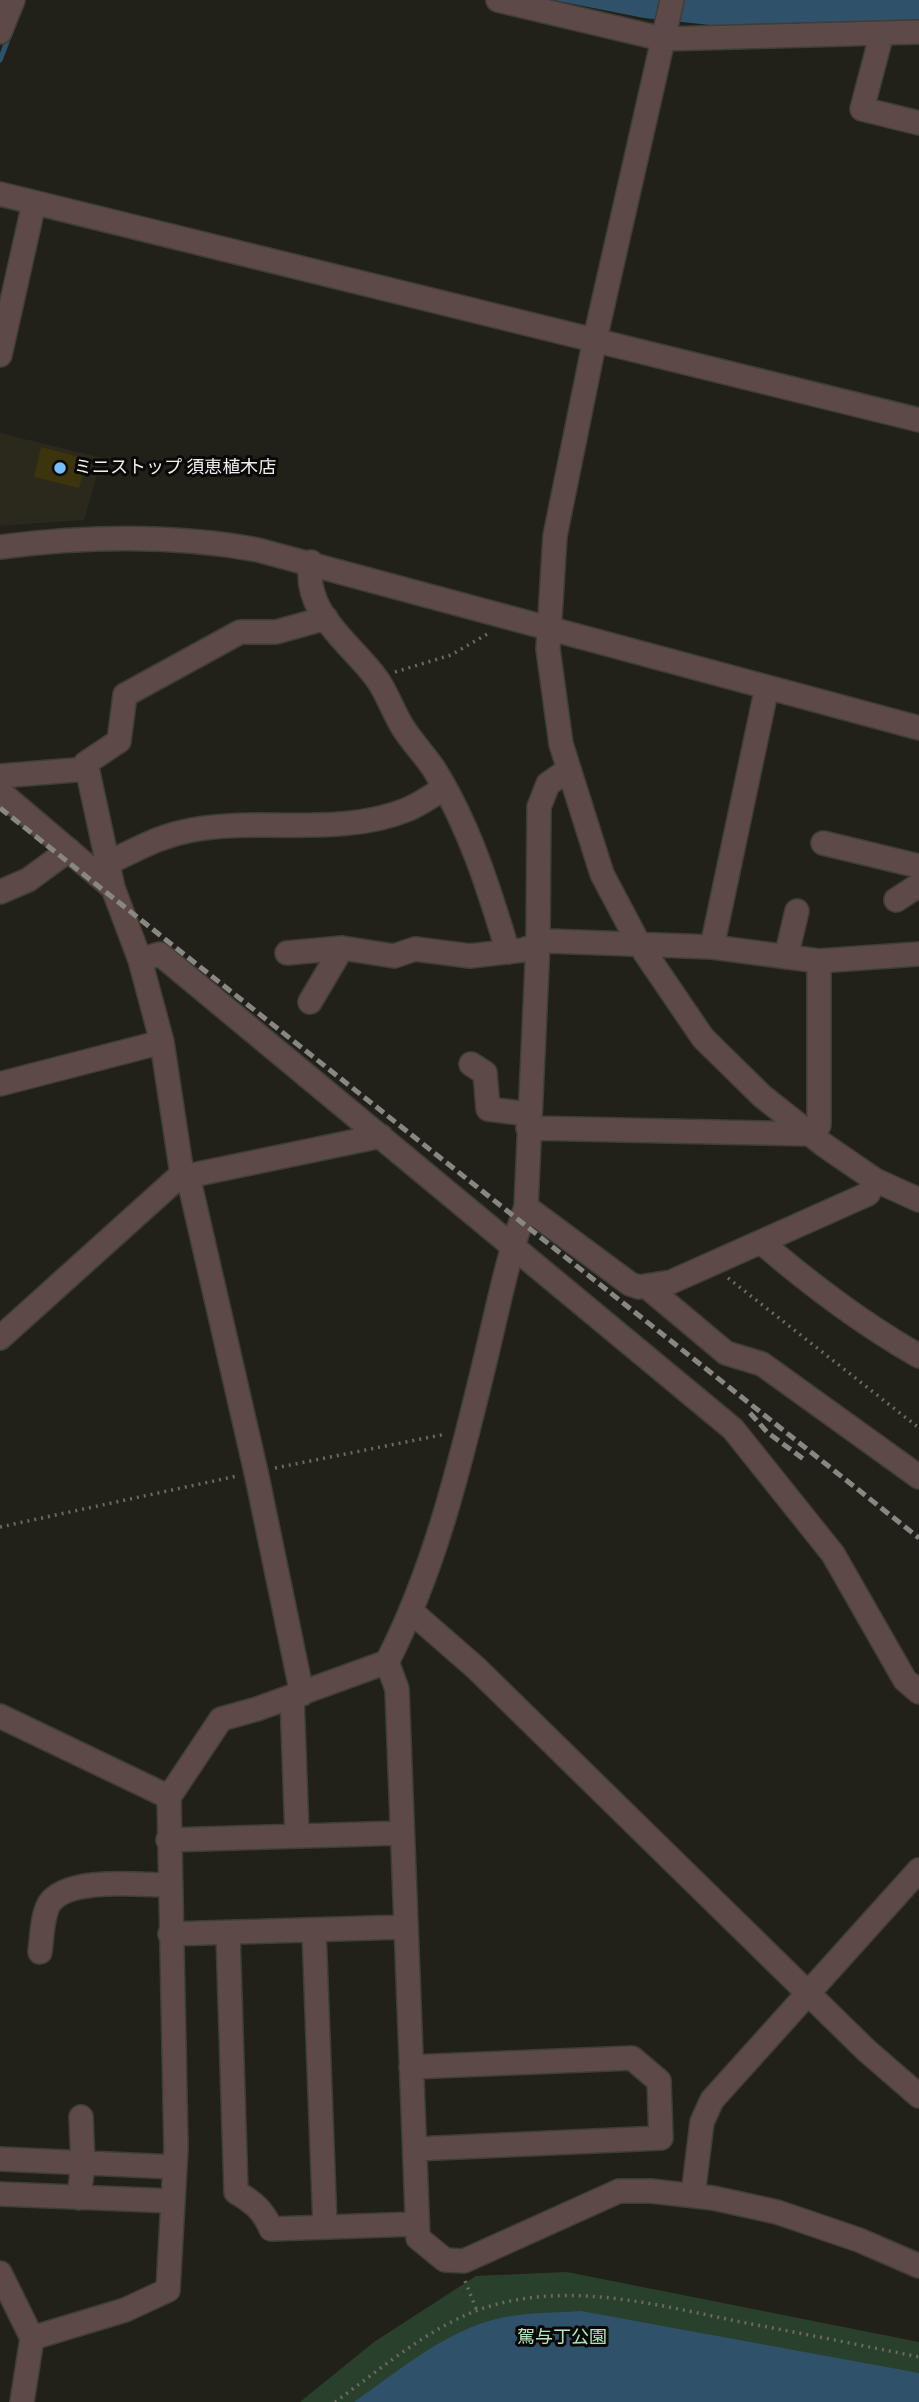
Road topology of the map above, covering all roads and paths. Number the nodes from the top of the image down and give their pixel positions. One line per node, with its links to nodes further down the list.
1 (498, 0): 5 (street)
2 (672, 0): 5 (street)
3 (919, 32): 4 (street)
4 (882, 33): 5 (street); 6 (street)
5 (664, 36): 9 (street)
6 (919, 123)
7 (0, 194): 8 (street)
8 (34, 203): 9 (street); 10 (street)
9 (595, 339): 11 (street); 16 (street)
10 (0, 355)
11 (919, 419)
12 (0, 547): 13 (street)
13 (311, 562): 14 (street); 15 (street)
14 (498, 613): 16 (street); 17 (path)
15 (326, 618): 17 (street); 20 (street)
16 (547, 628): 18 (street); 21 (street)
17 (377, 678): 23 (street)
18 (767, 687): 19 (street); 36 (street)
19 (919, 728)
20 (87, 769): 22 (street); 27 (street)
21 (568, 769): 34 (street); 35 (street)
22 (0, 776)
23 (443, 789): 27 (street); 38 (street)
24 (0, 792): 26 (street)
25 (823, 843): 28 (street)
26 (69, 850): 30 (street); 31 (street)
27 (108, 863): 30 (street)
28 (919, 866)
29 (919, 885): 32 (street)
30 (113, 888): 42 (street)
31 (0, 892)
32 (896, 900)
33 (797, 911): 41 (street)
34 (538, 943): 35 (street); 38 (street); 48 (street)
35 (639, 944): 36 (street); 49 (street)
36 (712, 947): 41 (street)
37 (342, 948): 38 (street); 39 (street); 44 (street)
38 (508, 952)
39 (287, 953)
40 (919, 954): 43 (street)
41 (786, 957): 43 (street)
42 (140, 960): 45 (street); 50 (street)
43 (819, 961): 49 (street)
44 (310, 1002)
45 (162, 1042): 47 (street); 51 (street)
46 (471, 1064): 48 (street)
47 (0, 1084)
48 (528, 1121): 49 (street); 54 (street)
49 (809, 1134): 52 (street)
50 (381, 1136): 51 (street); 56 (street)
51 (185, 1175): 59 (street); 63 (street)
52 (875, 1180): 53 (street); 55 (street)
53 (919, 1200)
54 (526, 1207): 56 (street); 58 (street)
55 (761, 1242): 57 (street); 60 (street)
56 (512, 1248): 62 (street); 68 (street)
57 (711, 1265): 58 (street); 61 (path)
58 (646, 1286): 64 (street)
59 (0, 1338)
60 (919, 1356)
61 (919, 1428)
62 (469, 1429): 63 (path); 66 (street)
63 (256, 1472): 65 (path); 69 (street)
64 (919, 1478)
65 (0, 1527)
66 (413, 1613): 67 (street); 82 (street)
67 (387, 1662): 69 (street); 72 (street)
68 (919, 1692)
69 (297, 1695): 71 (street); 73 (street)
70 (0, 1716): 71 (street)
71 (169, 1797): 74 (street)
72 (401, 1833): 73 (street); 77 (street)
73 (297, 1836): 74 (street)
74 (168, 1840): 76 (street)
75 (919, 1870): 82 (street)
76 (169, 1885): 79 (street); 81 (street)
77 (404, 1927): 78 (street); 83 (street)
78 (314, 1930): 80 (street); 95 (street)
79 (170, 1934): 80 (street); 89 (street)
80 (228, 1934): 95 (street)
81 (40, 1952)
82 (808, 1992): 84 (street); 91 (street)
83 (411, 2067): 86 (street); 86 (street)
84 (919, 2096)
85 (81, 2117): 88 (street)
86 (415, 2149): 94 (street)
87 (0, 2159): 88 (street)
88 (83, 2163): 89 (street); 92 (street)
89 (175, 2167): 93 (street)
90 (0, 2194): 92 (street)
91 (693, 2195): 96 (street); 97 (street)
92 (79, 2198): 93 (street)
93 (173, 2201): 100 (street)
94 (416, 2224): 95 (street); 96 (street)
95 (325, 2226)
96 (458, 2261): 99 (path)
97 (919, 2266)
98 (0, 2273): 100 (street)
99 (477, 2311): 101 (path); 103 (path)
100 (32, 2337): 102 (street)
101 (919, 2357)
102 (22, 2402)
103 (335, 2402)

